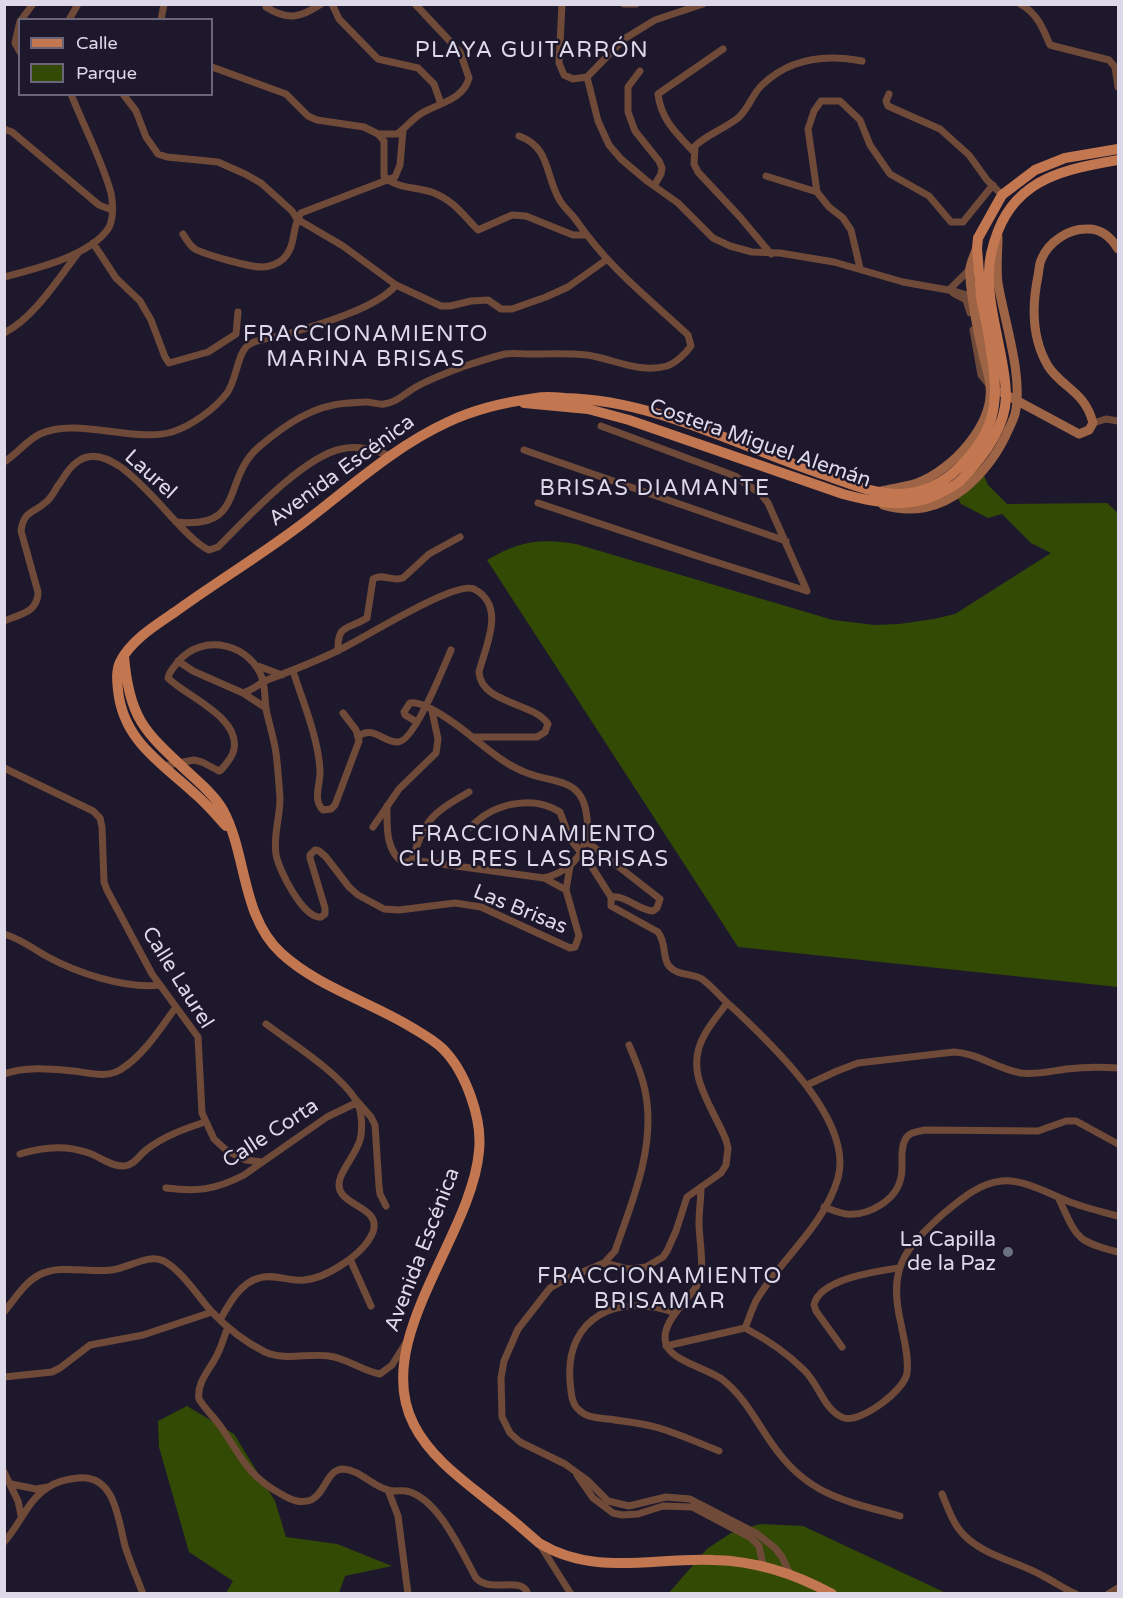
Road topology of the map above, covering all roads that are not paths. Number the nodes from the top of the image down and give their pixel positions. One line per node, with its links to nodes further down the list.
1 (33, 4): 12 (street)
2 (78, 4): 13 (street)
3 (266, 4): 4 (street)
4 (321, 4)
5 (332, 4): 27 (street)
6 (415, 4): 27 (street)
7 (562, 4): 22 (street)
8 (624, 4): 9 (street)
9 (636, 4)
10 (1020, 4): 23 (street)
11 (702, 5): 22 (street)
12 (22, 18)
13 (70, 18)
14 (18, 29): 15 (street)
15 (18, 48)
16 (723, 49): 21 (street)
17 (862, 61): 33 (street)
18 (213, 67): 30 (street)
19 (677, 68): 21 (street)
20 (640, 71): 38 (street)
21 (684, 76): 33 (street)
22 (587, 77): 38 (street)
23 (1118, 87)
24 (889, 94): 37 (street)
25 (72, 96): 41 (street)
26 (125, 96): 42 (street)
27 (441, 104): 29 (street)
28 (4, 129): 41 (street)
29 (403, 130): 30 (street); 36 (street)
30 (378, 134): 36 (street)
31 (519, 136): 45 (street)
32 (1119, 149): 40 (main road)
33 (694, 152): 50 (street)
34 (1119, 160): 43 (main road, Costera Miguel Alemán)
35 (766, 176): 39 (street)
36 (388, 180): 42 (street); 45 (street)
37 (993, 185): 39 (street); 40 (street)
38 (654, 186): 50 (street)
39 (817, 192): 52 (street)
40 (1002, 195): 47 (main road, Costera Miguel Alemán)
41 (112, 210): 46 (street)
42 (297, 219): 44 (street); 55 (street)
43 (998, 233): 60 (main road, Costera Miguel Alemán); 62 (street)
44 (183, 234)
45 (585, 235): 51 (street)
46 (93, 243): 49 (street); 58 (street)
47 (977, 248): 53 (street); 60 (main road, Costera Miguel Alemán)
48 (1119, 249): 66 (street)
49 (78, 253): 54 (street); 59 (street)
50 (771, 254): 52 (street)
51 (606, 260): 55 (street); 77 (street)
52 (860, 268): 56 (street)
53 (970, 269): 56 (street); 57 (street)
54 (4, 277)
55 (396, 285): 74 (street)
56 (949, 290): 57 (street); 61 (street)
57 (973, 297): 61 (street)
58 (238, 312)
59 (4, 333)
60 (993, 338): 75 (main road, Costera Miguel Alemán, bridge)
61 (990, 386): 62 (street); 75 (street)
62 (1017, 400): 66 (street); 75 (street)
63 (518, 402): 64 (main road, Avenida Escénica); 68 (main road, Costera Miguel Alemán); 72 (main road, Avenida Escénica)
64 (644, 409): 68 (main road); 69 (main road, Avenida Escénica)
65 (1119, 421): 66 (street)
66 (1093, 423)
67 (601, 426): 71 (street)
68 (679, 436): 69 (main road); 71 (street); 75 (main road, Costera Miguel Alemán)
69 (722, 438): 73 (main road, Avenida Escénica)
70 (524, 450): 79 (street)
71 (673, 452): 79 (street)
72 (391, 456): 77 (street, Laurel); 83 (main road, Avenida Escénica)
73 (785, 461): 75 (main road, Costera Miguel Alemán)
74 (4, 462)
75 (875, 497)
76 (538, 503): 79 (street)
77 (176, 522): 80 (street, Laurel)
78 (460, 537): 82 (street)
79 (786, 541)
80 (4, 621)
81 (451, 650): 91 (street)
82 (338, 651): 86 (street); 95 (street)
83 (124, 656): 96 (main road, Avenida Escénica); 97 (main road, Avenida Escénica)
84 (178, 661): 85 (street); 89 (street); 96 (street)
85 (258, 666): 87 (street); 88 (street, Las Brisas)
86 (292, 671): 87 (street); 94 (street)
87 (282, 675): 88 (street)
88 (263, 682): 89 (street); 90 (street, Las Brisas)
89 (243, 693): 90 (street)
90 (266, 708): 108 (street, Las Brisas)
91 (429, 708): 93 (street); 93 (street); 95 (street); 100 (street)
92 (343, 713): 94 (street)
93 (417, 722): 94 (street)
94 (359, 736)
95 (472, 737): 104 (street)
96 (177, 762): 97 (street); 103 (main road, Avenida Escénica)
97 (163, 766): 103 (main road, Avenida Escénica)
98 (4, 768): 111 (street, Calle Laurel)
99 (469, 792): 105 (street)
100 (387, 806): 101 (street); 105 (street)
101 (373, 827)
102 (471, 827): 109 (street, bridge)
103 (232, 833): 141 (main road, Avenida Escénica)
104 (586, 841): 106 (street); 109 (street)
105 (412, 860): 107 (street)
106 (570, 867): 107 (street); 108 (street, Las Brisas)
107 (544, 878): 108 (street, Las Brisas)
108 (566, 890)
109 (611, 897): 112 (street)
110 (4, 934): 111 (street)
111 (160, 984): 113 (street, Calle Laurel)
112 (727, 1003): 118 (street); 124 (street)
113 (176, 1007): 117 (street); 120 (street, Calle Laurel)
114 (266, 1024): 119 (street)
115 (629, 1045): 132 (street)
116 (1119, 1068): 118 (street)
117 (4, 1074)
118 (807, 1085): 128 (street)
119 (358, 1102): 123 (street, Calle Corta); 127 (street); 131 (street)
120 (205, 1122): 122 (street); 123 (street, Calle Laurel)
121 (1119, 1144): 128 (street)
122 (20, 1154)
123 (262, 1162): 125 (street, Calle Corta)
124 (701, 1186): 132 (street); 137 (street)
125 (166, 1188)
126 (1058, 1197): 129 (street); 130 (street); 133 (street)
127 (386, 1206)
128 (824, 1208): 140 (street)
129 (1119, 1216)
130 (1119, 1252)
131 (350, 1259): 134 (street); 138 (street)
132 (604, 1263): 147 (street)
133 (898, 1268): 140 (street); 143 (street)
134 (371, 1306)
135 (4, 1312): 136 (street)
136 (212, 1312): 138 (street); 144 (street)
137 (675, 1313): 142 (street); 145 (street)
138 (220, 1320): 139 (street)
139 (228, 1327): 141 (street); 150 (street)
140 (745, 1328): 142 (street)
141 (409, 1339): 155 (main road, Avenida Escénica)
142 (666, 1346): 153 (street)
143 (842, 1347)
144 (4, 1377)
145 (719, 1451)
146 (4, 1472): 148 (street)
147 (576, 1472): 156 (street); 157 (street)
148 (11, 1484): 149 (street); 152 (street)
149 (48, 1487): 152 (street); 159 (street)
150 (388, 1490): 160 (street); 161 (street)
151 (942, 1494): 164 (street)
152 (21, 1515): 154 (street)
153 (900, 1516)
154 (4, 1542)
155 (539, 1543): 156 (main road, Avenida Escénica); 162 (street)
156 (763, 1565): 157 (main road, Avenida Escénica)
157 (789, 1572): 163 (main road, Avenida Escénica)
158 (1119, 1588): 165 (street)
159 (143, 1593)
160 (408, 1593)
161 (528, 1593)
162 (571, 1593)
163 (832, 1593)
164 (1076, 1593)
165 (1108, 1593)

